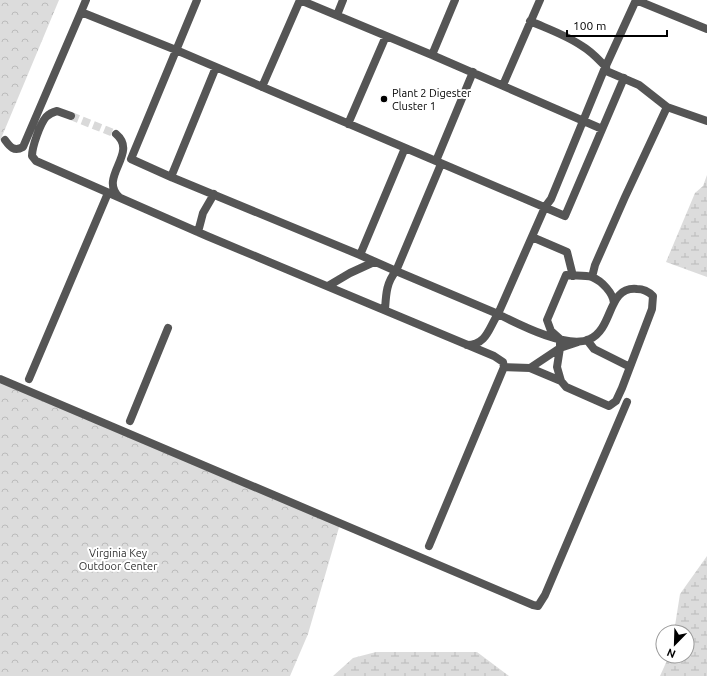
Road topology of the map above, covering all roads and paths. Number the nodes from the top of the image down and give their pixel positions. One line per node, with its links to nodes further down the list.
1 (86, 0): 8 (lane)
2 (197, 0): 13 (lane)
3 (300, 0): 9 (lane); 20 (lane)
4 (343, 0): 9 (lane)
5 (455, 0): 14 (lane)
6 (540, 0): 10 (lane)
7 (636, 0): 11 (lane); 16 (lane)
8 (81, 12): 13 (lane); 28 (lane)
9 (337, 15): 12 (lane)
10 (530, 21): 16 (lane); 19 (lane)
11 (707, 29)
12 (386, 36): 14 (lane); 25 (lane)
13 (176, 50): 15 (lane); 31 (lane)
14 (432, 55): 17 (lane)
15 (216, 68): 20 (lane); 31 (lane)
16 (605, 68): 18 (lane); 23 (lane)
17 (473, 72): 19 (lane); 30 (lane)
18 (624, 78): 21 (lane); 26 (lane)
19 (503, 86): 23 (lane)
20 (262, 87): 25 (lane)
21 (667, 107): 24 (lane); 42 (lane)
22 (71, 116): 32 (lane)
23 (583, 121): 26 (lane); 35 (lane)
24 (707, 121)
25 (348, 124): 29 (lane)
26 (602, 129): 35 (lane)
27 (116, 134): 34 (lane)
28 (5, 140)
29 (405, 148): 30 (lane); 38 (lane)
30 (438, 162): 35 (lane); 40 (lane)
31 (171, 176): 33 (lane)
32 (108, 194): 34 (lane); 56 (lane)
33 (214, 194): 36 (lane); 38 (lane)
34 (121, 199): 36 (lane)
35 (545, 207): 37 (lane)
36 (198, 232): 43 (lane)
37 (532, 236): 41 (lane); 46 (lane)
38 (360, 255): 39 (lane)
39 (374, 262): 40 (lane); 43 (lane)
40 (396, 271): 45 (lane); 46 (lane)
41 (573, 276): 42 (lane); 48 (lane)
42 (592, 277): 44 (lane)
43 (328, 286): 45 (lane)
44 (614, 303): 49 (lane); 54 (lane)
45 (384, 310): 51 (lane)
46 (498, 314): 48 (lane); 51 (lane)
47 (168, 328): 60 (lane)
48 (560, 339): 50 (lane); 52 (lane)
49 (587, 340): 50 (lane); 54 (lane)
50 (578, 342): 52 (lane)
51 (467, 345): 53 (lane)
52 (560, 348): 55 (lane); 58 (lane)
53 (504, 366): 55 (lane); 61 (lane)
54 (630, 367): 58 (lane)
55 (530, 368): 58 (lane)
56 (29, 378)
57 (0, 379): 59 (lane)
58 (561, 381)
59 (627, 402)
60 (130, 421)
61 (429, 546)

